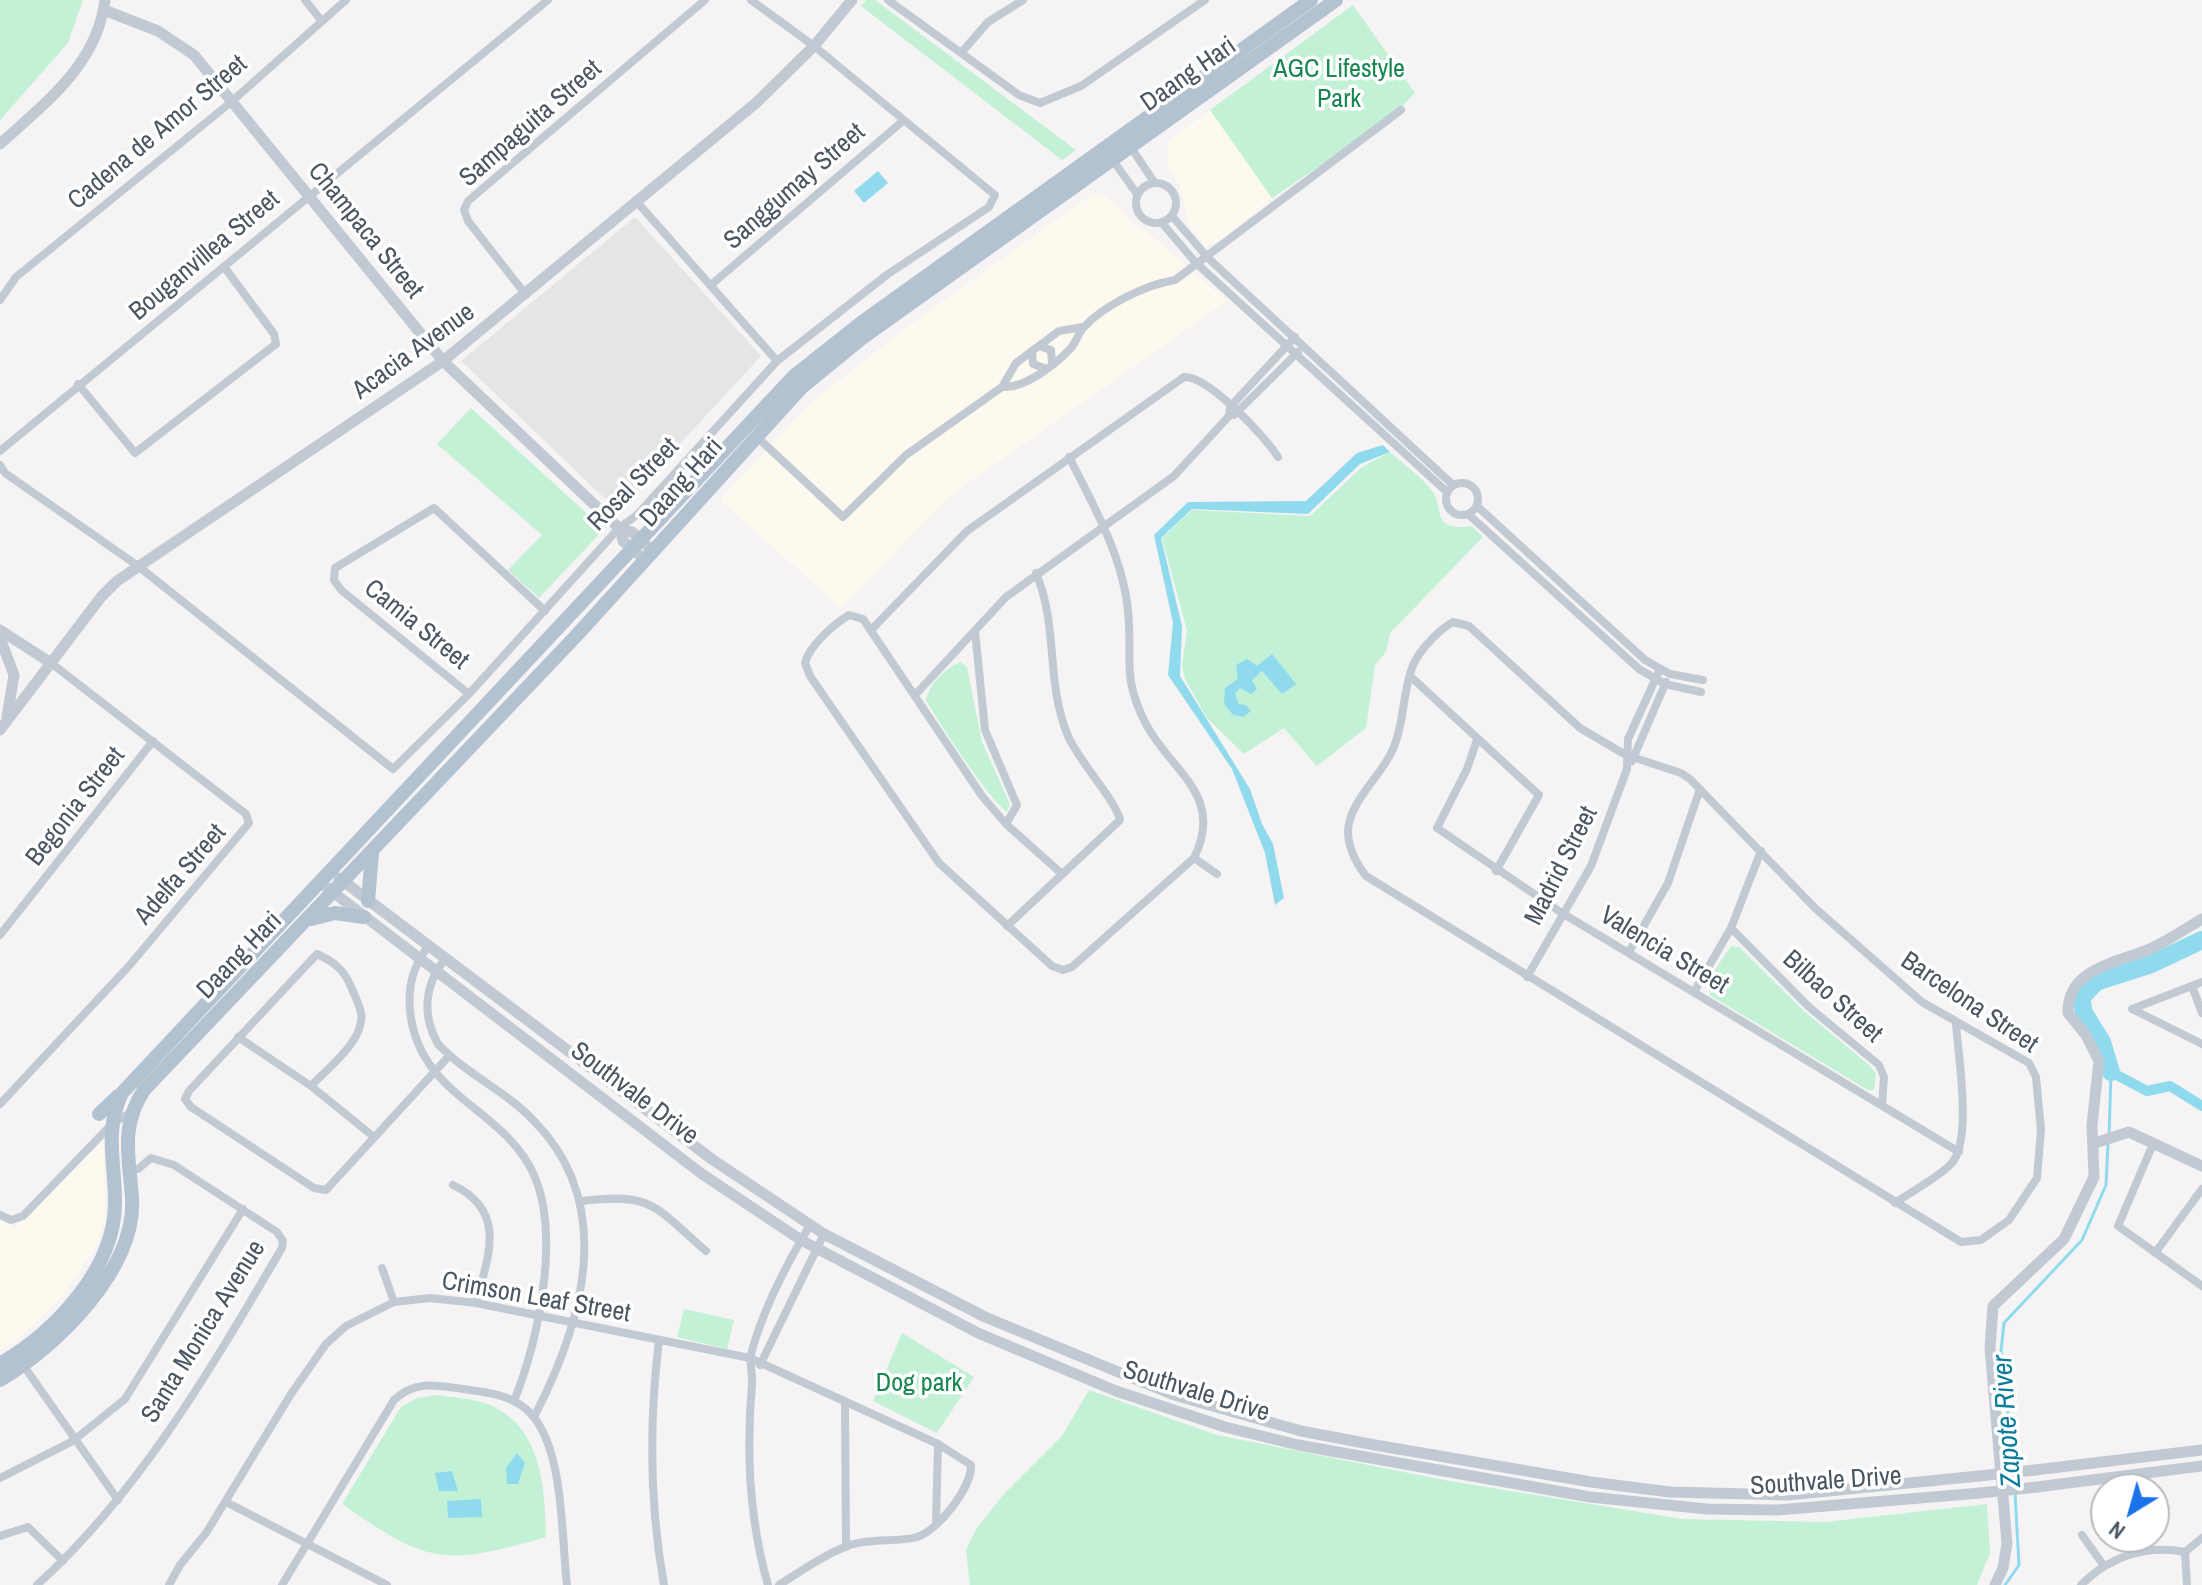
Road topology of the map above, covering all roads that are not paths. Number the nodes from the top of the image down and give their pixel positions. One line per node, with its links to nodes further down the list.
1 (305, 0): 13 (street)
2 (346, 0): 13 (street, Cadena de Amor Street)
3 (548, 0): 24 (street, Bouganvillea Street)
4 (705, 0): 32 (street, Sampaguita Street)
5 (751, 0): 14 (street)
6 (852, 0): 14 (street, Acacia Avenue)
7 (888, 0): 15 (street)
8 (1023, 0): 15 (street)
9 (1205, 0): 15 (street)
10 (1311, 0): 19 (main road, Daang Hari)
11 (1336, 0): 19 (main road, Daang Hari)
12 (104, 5): 16 (street, Champaca Street); 20 (street)
13 (321, 20): 16 (street, Cadena de Amor Street)
14 (814, 46): 18 (street, Rosal Street); 25 (street, Acacia Avenue)
15 (961, 53)
16 (230, 103): 24 (street, Champaca Street); 33 (street, Cadena de Amor Street)
17 (1401, 110): 28 (street)
18 (904, 120): 31 (street, Sanggumay Street); 41 (street, Rosal Street)
19 (1126, 141): 21 (main road, Daang Hari); 22 (street)
20 (0, 144)
21 (1109, 153): 23 (street); 46 (main road, Daang Hari); 55 (main road, Daang Hari)
22 (1154, 182): 23 (street); 26 (street)
23 (1137, 194): 27 (street)
24 (309, 196): 30 (street, Bouganvillea Street); 40 (street, Champaca Street)
25 (637, 202): 31 (street); 32 (street, Acacia Avenue)
26 (1172, 216): 27 (street); 28 (street)
27 (1162, 223): 29 (street)
28 (1205, 255): 29 (street); 35 (street)
29 (1196, 263): 34 (street); 36 (street)
30 (225, 268): 43 (street, Bouganvillea Street); 43 (street)
31 (712, 284): 41 (street)
32 (526, 295): 40 (street, Acacia Avenue)
33 (0, 300)
34 (1083, 327): 38 (street); 42 (street)
35 (1295, 337): 36 (street); 37 (street)
36 (1287, 345): 39 (street); 45 (street)
37 (1304, 346): 39 (street); 51 (street)
38 (1036, 349): 42 (street); 42 (street); 44 (street)
39 (1296, 354): 45 (street); 51 (street)
40 (443, 361): 55 (street, Champaca Street); 57 (street, Acacia Avenue)
41 (777, 361): 55 (street, Rosal Street)
42 (1048, 366): 44 (street)
43 (78, 384): 47 (street, Bouganvillea Street)
44 (1002, 387): 46 (street)
45 (1233, 412): 48 (street); 49 (street); 54 (street)
46 (757, 437): 56 (main road, Daang Hari)
47 (0, 451)
48 (1069, 457): 54 (street); 61 (street)
49 (1278, 457)
50 (0, 465): 57 (street)
51 (1450, 489): 52 (street); 53 (street)
52 (1477, 506): 53 (street); 65 (street)
53 (1468, 514): 68 (street)
54 (1103, 526): 58 (street); 82 (street)
55 (628, 537): 56 (street, Champaca Street); 59 (street, Rosal Street); 84 (main road, Daang Hari)
56 (649, 556): 80 (main road, Daang Hari)
57 (138, 566): 64 (street, Acacia Avenue); 72 (street, Rosal Street)
58 (1036, 573): 62 (street); 85 (street)
59 (545, 611): 72 (street, Rosal Street); 72 (street, Camia Street)
60 (0, 630): 64 (street)
61 (871, 630): 73 (street); 95 (street)
62 (975, 631): 73 (street); 79 (street)
63 (0, 638): 74 (street)
64 (51, 663): 74 (street, Acacia Avenue); 76 (street, Adelfa Street)
65 (1660, 669): 66 (street); 68 (street, Madrid Street)
66 (1670, 674): 69 (street); 70 (street, Madrid Street)
67 (1410, 676): 75 (street); 77 (street, Barcelona Street); 103 (street, Barcelona Street)
68 (1654, 680): 70 (street); 77 (street, Madrid Street)
69 (1703, 680)
70 (1665, 684): 71 (street); 77 (street, Madrid Street)
71 (1701, 692)
72 (469, 694)
73 (915, 695): 79 (street)
74 (2, 728)
75 (1477, 740): 83 (street, Valencia Street); 83 (street)
76 (153, 741): 97 (street, Begonia Street); 115 (street, Adelfa Street)
77 (1630, 756): 78 (street, Barcelona Street); 91 (street, Madrid Street)
78 (1700, 789): 81 (street, Barcelona Street); 99 (street)
79 (1006, 824): 85 (street)
80 (373, 850): 87 (main road, Daang Hari); 90 (main road)
81 (1761, 851): 96 (street); 108 (street, Barcelona Street)
82 (1194, 858): 86 (street); 95 (street)
83 (1496, 871): 91 (street, Valencia Street)
84 (332, 872): 87 (street, Southvale Drive); 88 (main road, Daang Hari)
85 (1062, 874): 95 (street)
86 (1217, 874)
87 (344, 882): 89 (main road, Daang Hari); 90 (street, Southvale Drive)
88 (321, 883): 89 (street, Southvale Drive); 113 (main road, Daang Hari)
89 (334, 893): 92 (street, Southvale Drive); 94 (main road, Daang Hari)
90 (368, 901): 98 (street, Southvale Drive)
91 (1562, 913): 99 (street, Valencia Street); 103 (street, Madrid Street)
92 (364, 917): 94 (main road); 100 (street, Southvale Drive)
93 (2202, 919): 122 (street)
94 (307, 921): 113 (main road, Daang Hari)
95 (1007, 926)
96 (1731, 928): 106 (street); 116 (street, Bilbao Street)
97 (0, 935)
98 (427, 948): 100 (street); 101 (street, Southvale Drive)
99 (1629, 952): 106 (street, Valencia Street)
100 (418, 959): 102 (street, Southvale Drive); 112 (street)
101 (444, 960): 102 (street); 133 (street, Southvale Drive)
102 (435, 972): 111 (street); 135 (street, Southvale Drive)
103 (1527, 977): 130 (street, Barcelona Street)
104 (2202, 982): 105 (street)
105 (2192, 986): 107 (street); 110 (street)
106 (1694, 992): 116 (street, Valencia Street)
107 (2202, 1013)
108 (1956, 1024): 124 (street); 130 (street, Barcelona Street)
109 (238, 1037): 114 (street); 114 (street); 121 (street)
110 (2202, 1044)
111 (449, 1056): 112 (street); 129 (street)
112 (435, 1074): 121 (street); 143 (street)
113 (139, 1086): 117 (main road); 118 (main road); 119 (main road)
114 (311, 1086): 121 (street)
115 (0, 1104)
116 (1882, 1105): 124 (street, Valencia Street)
117 (114, 1109): 118 (street); 120 (main road)
118 (131, 1111): 120 (street); 126 (main road)
119 (99, 1114)
120 (111, 1125): 126 (main road); 132 (street)
121 (374, 1137)
122 (2098, 1140): 123 (street); 179 (street)
123 (2153, 1144): 125 (street); 138 (street)
124 (1959, 1152): 130 (street)
125 (2202, 1166)
126 (120, 1171): 131 (street, Santa Monica Avenue); 147 (main road)
127 (453, 1185): 142 (street)
128 (2202, 1189): 138 (street)
129 (582, 1201): 137 (street); 144 (street)
130 (1895, 1203)
131 (243, 1209): 155 (street); 160 (street, Santa Monica Avenue)
132 (0, 1215)
133 (810, 1225): 134 (street, Southvale Drive); 135 (street)
134 (824, 1234): 136 (street); 157 (street, Southvale Drive, bridge)
135 (801, 1240): 136 (street, Southvale Drive); 146 (street)
136 (816, 1249): 148 (street); 158 (street, Southvale Drive, bridge)
137 (706, 1251)
138 (2155, 1253): 140 (street)
139 (382, 1268): 141 (street)
140 (2201, 1285)
141 (394, 1302): 142 (street, Crimson Leaf Street); 161 (street, Crimson Leaf Street)
142 (476, 1303): 143 (street, Crimson Leaf Street)
143 (537, 1316): 144 (street, Crimson Leaf Street); 152 (street)
144 (571, 1323): 145 (street, Crimson Leaf Street); 154 (street)
145 (659, 1340): 146 (street, Crimson Leaf Street); 176 (street)
146 (750, 1358): 148 (street, Crimson Leaf Street); 150 (street)
147 (20, 1360): 149 (main road); 151 (main road); 155 (street)
148 (763, 1362): 150 (street); 153 (street, Crimson Leaf Street)
149 (0, 1364)
150 (753, 1371): 177 (street)
151 (0, 1380)
152 (514, 1401): 154 (street); 166 (street)
153 (845, 1403): 156 (street, Crimson Leaf Street); 167 (street)
154 (534, 1417): 175 (street)
155 (73, 1441): 159 (street); 160 (street)
156 (938, 1444): 162 (street); 162 (street, Crimson Leaf Street)
157 (2202, 1450)
158 (2202, 1466)
159 (0, 1478)
160 (118, 1500): 169 (street, Santa Monica Avenue)
161 (226, 1502): 166 (street); 172 (street, Crimson Leaf Street)
162 (936, 1524): 167 (street)
163 (2082, 1535): 170 (street)
164 (0, 1536): 169 (street)
165 (2202, 1538): 168 (street)
166 (307, 1545): 173 (street); 174 (street)
167 (846, 1547): 178 (street)
168 (2185, 1552): 170 (street); 181 (street)
169 (63, 1561): 171 (street, Santa Monica Avenue)
170 (2104, 1566): 180 (street)
171 (37, 1585)
172 (169, 1585)
173 (282, 1585)
174 (387, 1585)
175 (567, 1585)
176 (664, 1585)
177 (768, 1585)
178 (779, 1585)
179 (1995, 1585)
180 (2081, 1585)
181 (2187, 1585)

